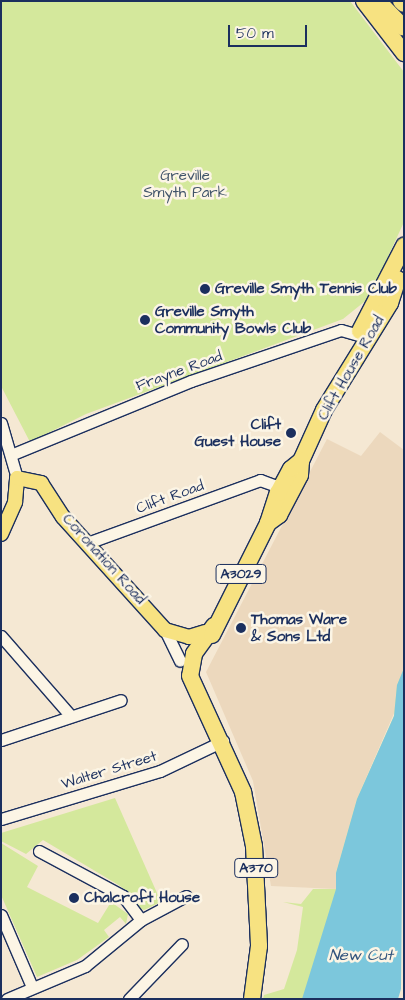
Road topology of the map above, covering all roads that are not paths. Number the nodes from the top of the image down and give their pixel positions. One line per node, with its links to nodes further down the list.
1 (364, 1): 6 (highway)
2 (378, 1): 5 (highway)
3 (401, 1): 4 (highway)
4 (404, 4)
5 (404, 28)
6 (404, 53)
7 (404, 246): 9 (highway)
8 (402, 275): 9 (highway, A3029)
9 (382, 304): 10 (highway, A3029); 11 (highway, Clift House Road / A3029)
10 (358, 335): 11 (highway, A3029); 13 (street, Frayne Road)
11 (344, 374): 14 (highway, Clift House Road / A3029)
12 (1, 423): 13 (street)
13 (13, 454): 16 (street)
14 (302, 461): 18 (highway, Clift House Road / A3029); 19 (highway, Clift House Road / A3029)
15 (274, 475): 17 (street, Clift Road)
16 (17, 478): 20 (main road); 21 (main road, Coronation Road)
17 (260, 480): 18 (street); 21 (street, Clift Road)
18 (278, 493): 19 (highway, Clift House Road / A3029)
19 (268, 523): 22 (highway, Clift House Road / A3029)
20 (1, 534)
21 (90, 542): 23 (main road, Coronation Road)
22 (210, 629): 23 (main road); 29 (highway, A370)
23 (165, 630): 25 (street, Coronation Road)
24 (1, 636): 27 (street)
25 (180, 660)
26 (122, 700): 27 (street)
27 (70, 715): 28 (street)
28 (1, 740)
29 (223, 741): 30 (street, Walter Street); 39 (highway, A370)
30 (1, 819)
31 (39, 850): 34 (street)
32 (186, 896): 34 (street)
33 (1, 915): 36 (street)
34 (141, 920): 36 (street)
35 (182, 944): 38 (street)
36 (32, 987): 37 (street)
37 (7, 999)
38 (130, 999)
39 (252, 999)

